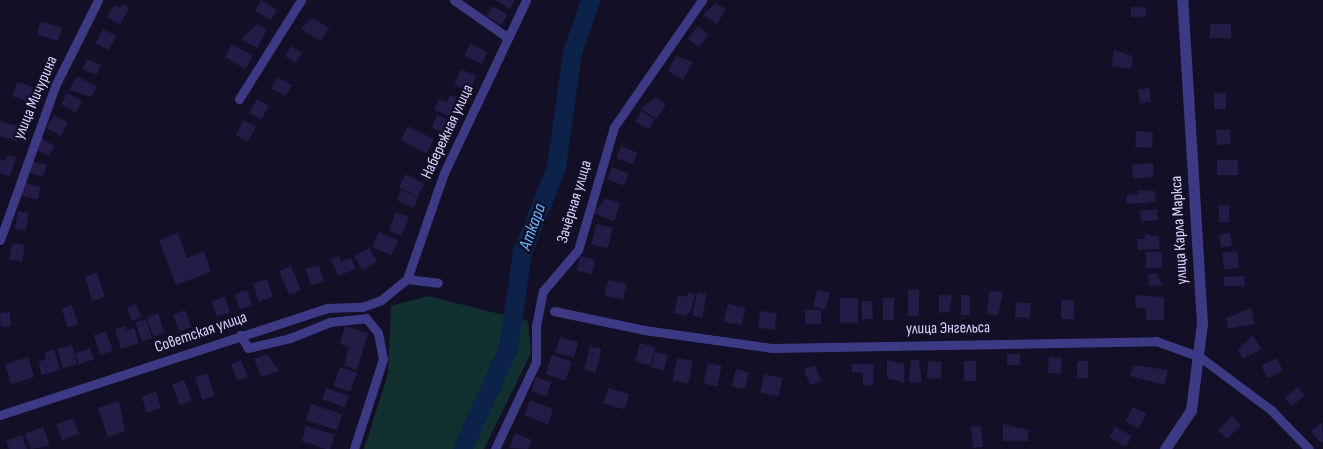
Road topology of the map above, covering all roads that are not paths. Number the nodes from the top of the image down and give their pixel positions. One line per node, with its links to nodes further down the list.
1 (98, 0): 9 (street, улица Мичурина)
2 (301, 0): 8 (street)
3 (454, 0): 7 (street)
4 (526, 0): 7 (street, Набережная улица)
5 (702, 0): 17 (street, Зачёрная улица)
6 (1182, 0): 14 (street, улица Карла Маркса)
7 (506, 37): 10 (street, Набережная улица)
8 (239, 99)
9 (0, 240)
10 (407, 279): 11 (street); 13 (street, Советская улица)
11 (438, 283)
12 (554, 311): 14 (street, улица Энгельса)
13 (240, 335): 15 (street, Советская улица); 16 (street)
14 (1200, 358): 18 (street, улица Карла Маркса); 19 (street, улица Энгельса)
15 (0, 413)
16 (354, 449)
17 (494, 449)
18 (1165, 449)
19 (1309, 449)

